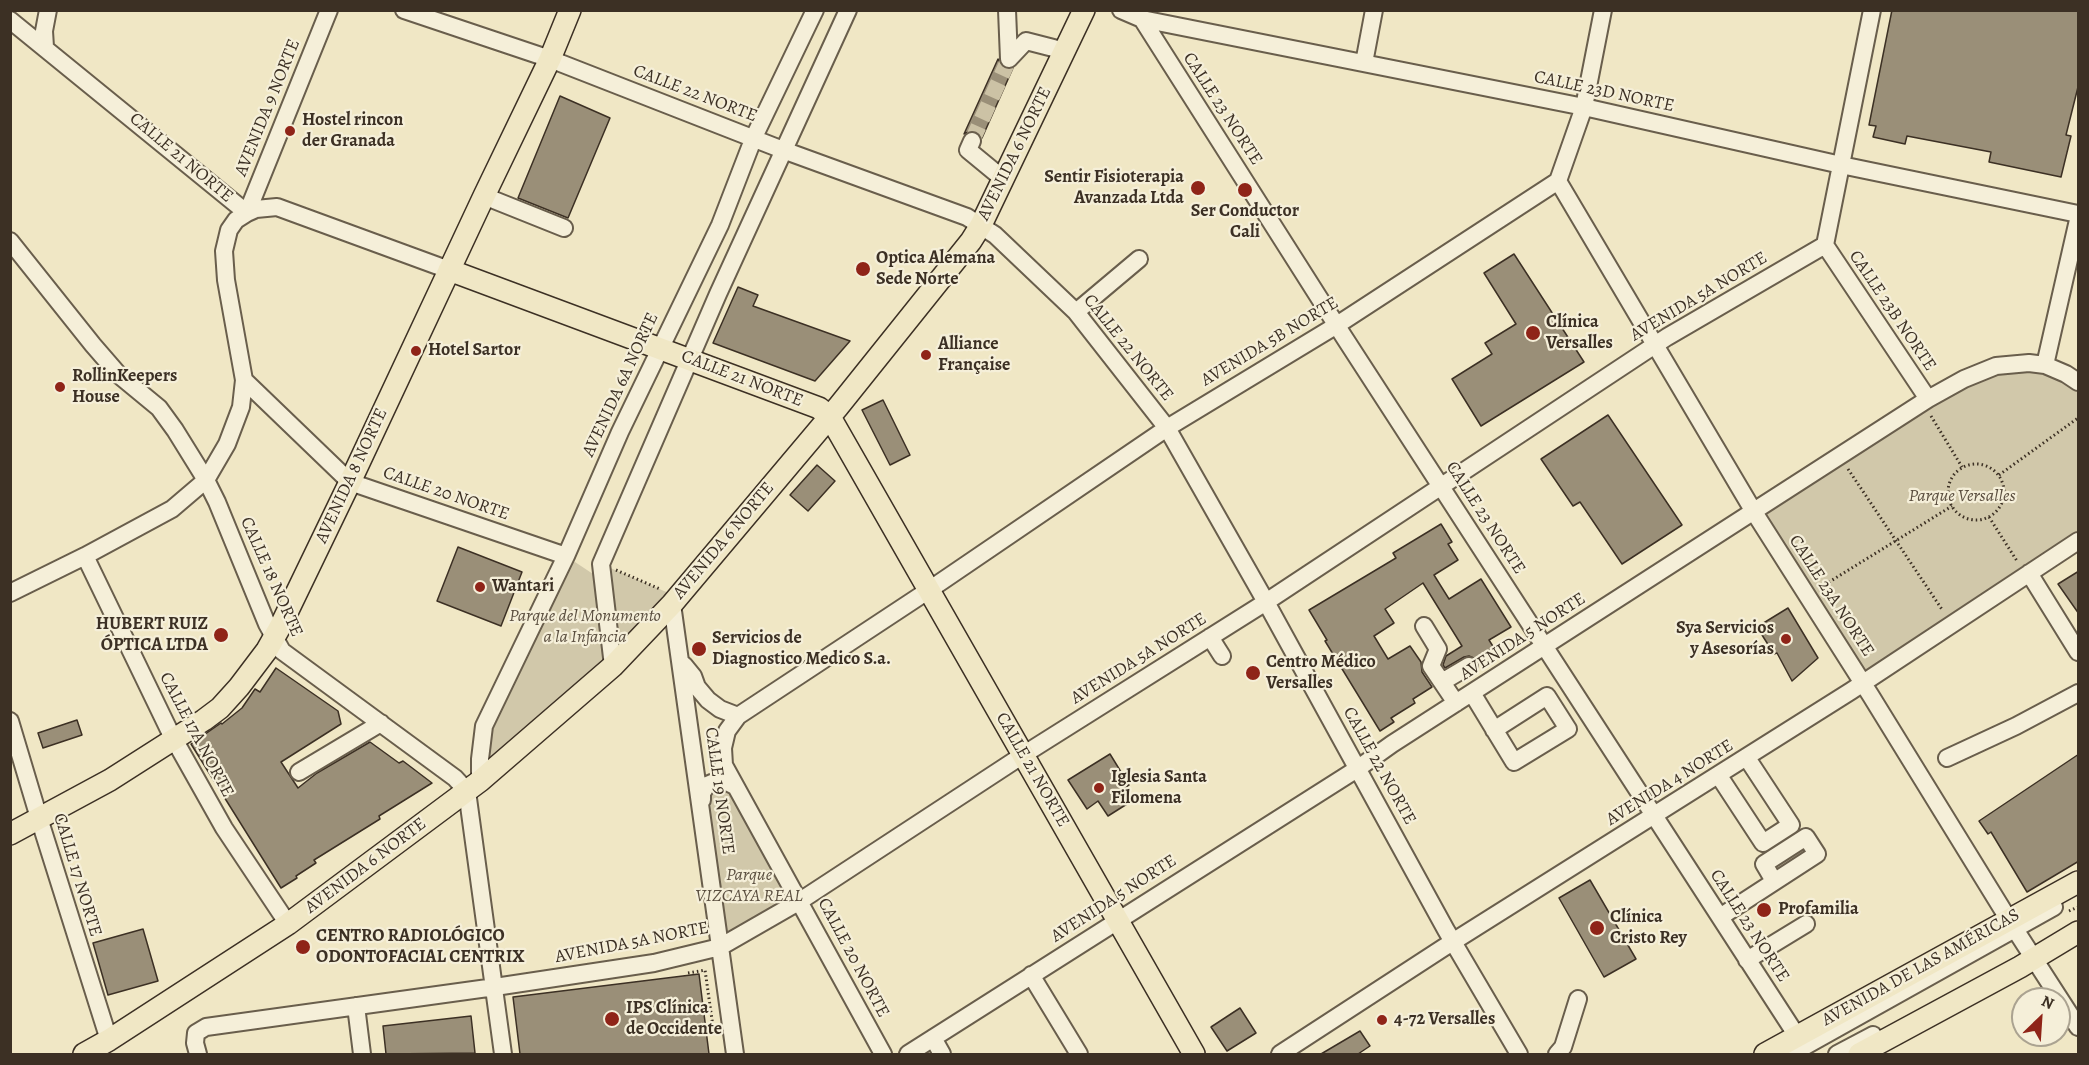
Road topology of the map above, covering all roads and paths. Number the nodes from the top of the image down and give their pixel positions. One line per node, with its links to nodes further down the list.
1 (48, 10): 15 (street)
2 (329, 10): 27 (street, AVENIDA 9 NORTE)
3 (404, 10): 17 (street, CALLE 22 NORTE)
4 (570, 10): 17 (main road, AVENIDA 8 NORTE)
5 (815, 10): 20 (street, AVENIDA 6A NORTE)
6 (848, 10): 22 (street)
7 (1007, 10): 16 (street)
8 (1084, 10): 16 (main road, AVENIDA 6 NORTE)
9 (1121, 10): 13 (street, CALLE 23D NORTE)
10 (1374, 10): 18 (street)
11 (1603, 10): 19 (street)
12 (1872, 10): 23 (street)
13 (1142, 19): 18 (street, CALLE 23D NORTE); 37 (street, CALLE 23 NORTE)
14 (10, 20): 15 (street, CALLE 21 NORTE)
15 (45, 47): 27 (street, CALLE 21 NORTE)
16 (1065, 51): 24 (main road, AVENIDA 6 NORTE)
17 (550, 59): 20 (street, CALLE 22 NORTE); 26 (main road, AVENIDA 8 NORTE)
18 (1364, 63): 19 (street, CALLE 23D NORTE)
19 (1584, 107): 23 (street, CALLE 23D NORTE); 25 (street)
20 (754, 138): 22 (street, CALLE 22 NORTE); 39 (street, AVENIDA 6A NORTE)
21 (972, 141): 24 (street)
22 (783, 150): 30 (street, CALLE 22 NORTE); 40 (street)
23 (1841, 165): 28 (street, CALLE 23D NORTE); 33 (street)
24 (1002, 178): 30 (main road, AVENIDA 6 NORTE)
25 (1558, 182): 37 (street, AVENIDA 5B NORTE); 38 (street, CALLE 23A NORTE)
26 (484, 196): 31 (street); 35 (main road, AVENIDA 8 NORTE)
27 (247, 213): 35 (street, CALLE 21 NORTE); 42 (street, AVENIDA 9 NORTE)
28 (2079, 214)
29 (2079, 220): 41 (street)
30 (981, 225): 36 (street, CALLE 22 NORTE); 45 (main road, AVENIDA 6 NORTE)
31 (564, 228)
32 (10, 241): 51 (street, CALLE 18 NORTE)
33 (1825, 245): 38 (street, AVENIDA 5A NORTE); 44 (street, CALLE 23B NORTE)
34 (1139, 259): 36 (street)
35 (449, 270): 39 (main road, CALLE 21 NORTE); 52 (main road, AVENIDA 8 NORTE)
36 (1076, 312): 47 (street, CALLE 22 NORTE)
37 (1337, 325): 47 (street, AVENIDA 5B NORTE); 53 (street, CALLE 23 NORTE)
38 (1655, 345): 53 (street, AVENIDA 5A NORTE); 55 (street, CALLE 23A NORTE)
39 (660, 348): 40 (main road, CALLE 21 NORTE); 60 (street, AVENIDA 6A NORTE)
40 (690, 359): 45 (main road, CALLE 21 NORTE); 61 (street)
41 (2045, 365): 43 (street); 44 (street, AVENIDA 5 NORTE)
42 (244, 380): 51 (street, AVENIDA 9 NORTE); 52 (street, CALLE 20 NORTE)
43 (2079, 382)
44 (1930, 407): 48 (street, AVENIDA 5 NORTE); 49 (path)
45 (830, 417): 64 (main road, CALLE 21 NORTE); 66 (main road, AVENIDA 6 NORTE)
46 (2079, 418): 50 (path)
47 (1167, 428): 64 (street, AVENIDA 5B NORTE); 67 (street, CALLE 22 NORTE)
48 (1840, 457): 55 (street, AVENIDA 5 NORTE); 57 (path)
49 (1962, 467): 50 (path); 54 (path)
50 (1999, 475): 56 (path)
51 (206, 480): 59 (street, AVENIDA 9 NORTE); 71 (street, CALLE 18 NORTE)
52 (350, 482): 60 (street, CALLE 20 NORTE); 71 (main road, AVENIDA 8 NORTE)
53 (1441, 486): 67 (street, AVENIDA 5A NORTE); 72 (street, CALLE 23 NORTE)
54 (1952, 506): 56 (path); 57 (path)
55 (1754, 512): 72 (street, AVENIDA 5 NORTE); 79 (street, CALLE 23A NORTE)
56 (1989, 517): 62 (path)
57 (1896, 541): 63 (path); 68 (path)
58 (2079, 541): 62 (street, AVENIDA 4 NORTE)
59 (85, 556): 65 (street, AVENIDA 9 NORTE); 87 (street, CALLE 17A NORTE)
60 (566, 556): 95 (street, AVENIDA 6A NORTE)
61 (601, 564): 66 (path); 76 (street)
62 (2024, 568): 73 (street); 79 (street, AVENIDA 4 NORTE)
63 (1819, 588)
64 (929, 590): 83 (street, AVENIDA 5B NORTE); 88 (main road, CALLE 21 NORTE)
65 (10, 593)
66 (675, 600): 75 (street, CALLE 19 NORTE); 76 (main road, AVENIDA 6 NORTE)
67 (1266, 602): 70 (street, AVENIDA 5A NORTE); 92 (street, CALLE 22 NORTE)
68 (1943, 611)
69 (1425, 626): 78 (street)
70 (1210, 637): 74 (street); 88 (street, AVENIDA 5A NORTE)
71 (274, 638): 85 (street, CALLE 18 NORTE); 87 (main road, AVENIDA 8 NORTE)
72 (1545, 646): 80 (street, AVENIDA 5 NORTE); 98 (street, CALLE 23 NORTE)
73 (2079, 652)
74 (1222, 656)
75 (681, 661): 83 (street); 97 (street, CALLE 19 NORTE)
76 (613, 666): 95 (main road, AVENIDA 6 NORTE)
77 (1469, 666): 78 (street)
78 (1442, 682): 82 (street)
79 (1863, 683): 89 (street, AVENIDA 4 NORTE); 110 (street, CALLE 23A NORTE)
80 (1472, 693): 82 (street, AVENIDA 5 NORTE); 86 (street)
81 (2079, 693): 90 (street)
82 (1456, 703): 92 (street, AVENIDA 5 NORTE)
83 (738, 716): 91 (street, AVENIDA 5B NORTE)
84 (10, 721): 99 (street, CALLE 17 NORTE)
85 (381, 723): 93 (street); 95 (street, CALLE 18 NORTE)
86 (1494, 730)
87 (175, 740): 99 (main road, AVENIDA 8 NORTE); 108 (street, CALLE 17A NORTE)
88 (1023, 755): 104 (street, AVENIDA 5A NORTE); 106 (main road, CALLE 21 NORTE)
89 (1747, 758): 94 (street, AVENIDA 4 NORTE); 94 (street)
90 (1947, 758)
91 (724, 765): 96 (street, CALLE 20 NORTE)
92 (1357, 769): 106 (street, AVENIDA 5 NORTE); 112 (street, CALLE 22 NORTE)
93 (299, 772)
94 (1719, 776): 98 (street, AVENIDA 4 NORTE)
95 (473, 786): 108 (main road, AVENIDA 6 NORTE); 118 (street)
96 (735, 786): 97 (street); 104 (street, CALLE 20 NORTE)
97 (702, 807): 113 (street, CALLE 19 NORTE)
98 (1654, 816): 105 (street, CALLE 23 NORTE); 112 (street, AVENIDA 4 NORTE)
99 (39, 818): 100 (main road, AVENIDA 8 NORTE); 123 (street, CALLE 17 NORTE)
100 (10, 834)
101 (1774, 881): 105 (street)
102 (2079, 882): 110 (main road, AVENIDA DE LAS AMÉRICAS)
103 (2079, 894): 110 (street)
104 (800, 901): 113 (street, AVENIDA 5A NORTE); 131 (street, CALLE 20 NORTE)
105 (1720, 916): 115 (street, CALLE 23 NORTE)
106 (1117, 921): 117 (street, AVENIDA 5 NORTE); 135 (main road, CALLE 21 NORTE)
107 (2079, 921): 114 (street)
108 (288, 924): 123 (main road, AVENIDA 6 NORTE)
109 (1806, 924): 115 (street)
110 (2012, 925): 114 (street, CALLE 23A NORTE); 125 (main road, AVENIDA DE LAS AMÉRICAS)
111 (2079, 932): 114 (main road)
112 (1453, 942): 136 (street, AVENIDA 4 NORTE); 137 (street, CALLE 22 NORTE)
113 (720, 947): 118 (street, AVENIDA 5A NORTE); 130 (street, CALLE 19 NORTE)
114 (2031, 955): 121 (street, CALLE 23A NORTE); 140 (street); 141 (main road)
115 (1747, 960): 125 (street, CALLE 23 NORTE)
116 (685, 974): 124 (path)
117 (1031, 975): 122 (street, AVENIDA 5 NORTE); 134 (street)
118 (495, 987): 120 (street, AVENIDA 5A NORTE); 129 (street)
119 (1578, 999): 138 (street)
120 (356, 1006): 127 (street, AVENIDA 5A NORTE); 128 (street)
121 (2079, 1028)
122 (933, 1038): 132 (street, AVENIDA 5 NORTE); 133 (street)
123 (109, 1040): 126 (main road, AVENIDA 6 NORTE)
124 (715, 1042)
125 (1794, 1046): 139 (main road, AVENIDA DE LAS AMÉRICAS)
126 (84, 1054)
127 (198, 1054)
128 (362, 1054)
129 (503, 1054)
130 (735, 1054)
131 (883, 1054)
132 (908, 1054)
133 (942, 1054)
134 (1079, 1054)
135 (1194, 1054)
136 (1280, 1054)
137 (1519, 1054)
138 (1557, 1054)
139 (1765, 1054)
140 (1837, 1054)
141 (1859, 1054)

